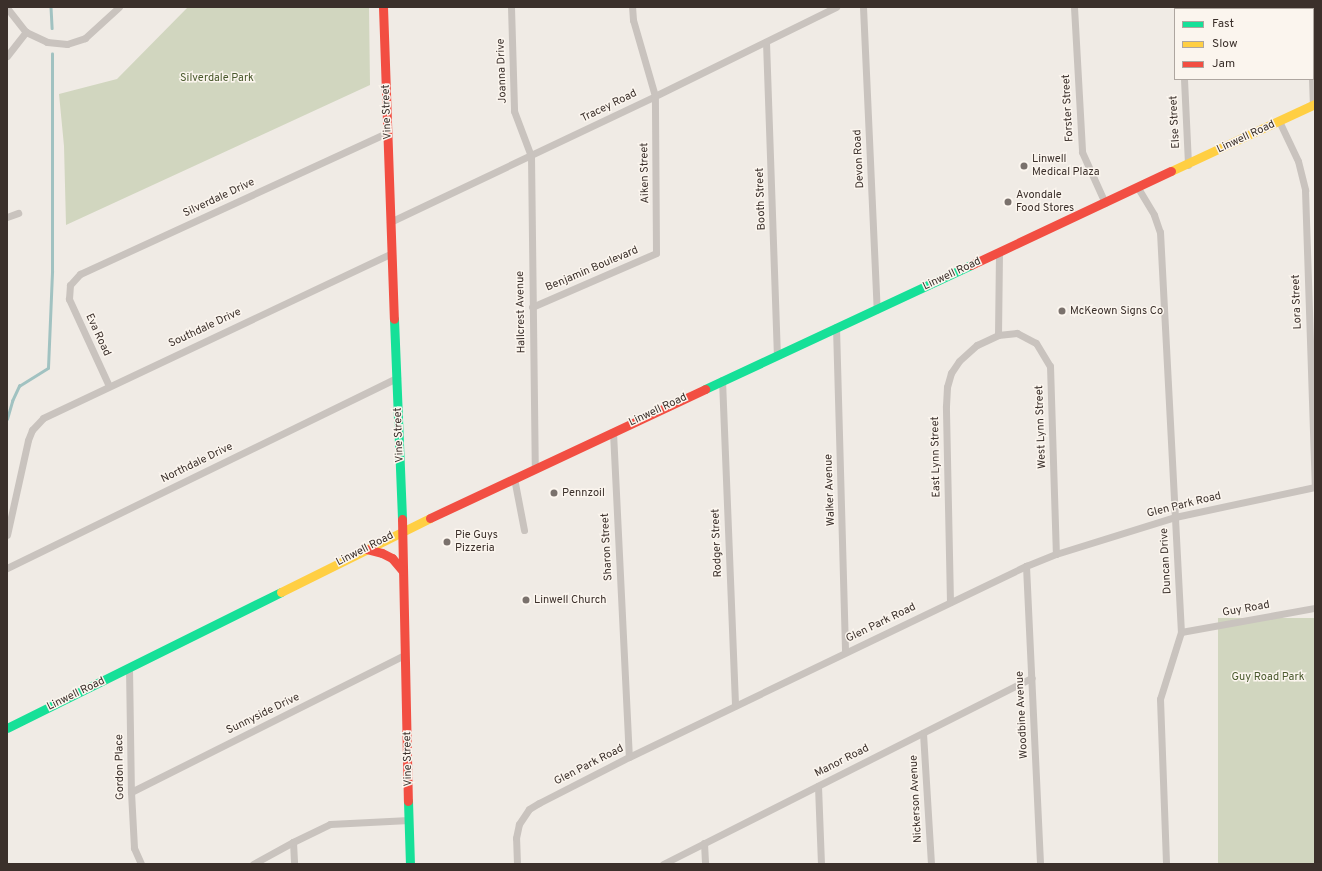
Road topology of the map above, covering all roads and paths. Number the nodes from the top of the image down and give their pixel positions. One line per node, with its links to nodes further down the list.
1 (119, 7): 9 (street)
2 (383, 7): 17 (main road, Vine Street)
3 (511, 7): 18 (street, Joanna Drive)
4 (632, 7): 14 (street, Aiken Street)
5 (836, 7): 10 (street, Tracey Road)
6 (863, 7): 30 (street, Devon Road)
7 (1074, 7): 21 (street, Forster Street)
8 (7, 8): 9 (street)
9 (26, 32): 11 (street)
10 (766, 42): 14 (street, Tracey Road); 33 (street, Booth Street)
11 (7, 56)
12 (1184, 80): 19 (street, Else Street)
13 (1312, 80): 15 (street)
14 (655, 96): 18 (street, Tracey Road); 25 (street, Aiken Street)
15 (1314, 105): 16 (main road, Linwell Road)
16 (1280, 122): 19 (main road, Linwell Road); 40 (street, Lora Street)
17 (387, 133): 24 (main road, Vine Street); 28 (street, Silverdale Drive)
18 (530, 156): 24 (street, Tracey Road); 29 (street, Hallcrest Avenue)
19 (1188, 164): 20 (main road, Linwell Road)
20 (1138, 188): 21 (main road, Linwell Road); 41 (street, Duncan Drive)
21 (1105, 203): 26 (main road, Linwell Road)
22 (18, 213): 23 (street)
23 (7, 217)
24 (390, 222): 27 (main road, Vine Street)
25 (656, 250): 29 (street, Benjamin Boulevard)
26 (999, 252): 30 (main road, Linwell Road); 32 (street)
27 (392, 253): 34 (main road, Vine Street); 36 (street, Southdale Drive)
28 (70, 292): 36 (street, Eva Road)
29 (532, 307): 38 (street, Hallcrest Avenue)
30 (877, 310): 31 (main road, Linwell Road)
31 (836, 327): 33 (main road, Linwell Road); 53 (street, Walker Avenue)
32 (998, 335): 46 (street, West Lynn Street); 50 (street, East Lynn Street)
33 (777, 355): 35 (main road, Linwell Road)
34 (397, 378): 43 (main road, Vine Street); 48 (street, Northdale Drive)
35 (722, 380): 37 (main road, Linwell Road); 57 (street, Rodger Street)
36 (109, 386): 44 (street, Southdale Drive)
37 (612, 432): 38 (main road, Linwell Road); 60 (street, Sharon Street)
38 (535, 468): 39 (main road, Linwell Road)
39 (514, 478): 42 (street); 43 (main road, Linwell Road)
40 (1315, 487): 41 (street, Glen Park Road)
41 (1175, 516): 46 (street, Glen Park Road); 52 (street, Duncan Drive)
42 (524, 530)
43 (402, 531): 45 (main road, Linwell Road); 49 (main road, Vine Street)
44 (7, 535)
45 (366, 549): 49 (main road); 55 (main road, Linwell Road)
46 (1056, 554): 47 (street, Glen Park Road)
47 (1026, 566): 50 (street, Glen Park Road); 56 (street, Woodbine Avenue)
48 (7, 568)
49 (403, 571): 54 (main road, Vine Street)
50 (950, 602): 53 (street, Glen Park Road)
51 (1315, 608): 52 (street, Guy Road)
52 (1181, 632): 76 (street, Duncan Drive)
53 (846, 652): 57 (street, Glen Park Road)
54 (406, 655): 62 (street, Sunnyside Drive); 63 (main road, Vine Street)
55 (128, 668): 58 (main road, Linwell Road); 62 (street, Gordon Place)
56 (1032, 678): 59 (street, Manor Road); 75 (street, Woodbine Avenue)
57 (735, 706): 60 (street, Glen Park Road)
58 (7, 728)
59 (923, 733): 61 (street, Manor Road); 74 (street, Nickerson Avenue)
60 (629, 757): 70 (street, Glen Park Road)
61 (818, 786): 65 (street, Manor Road); 73 (street)
62 (131, 792): 66 (street, Gordon Place)
63 (409, 820): 64 (street); 69 (main road, Vine Street)
64 (293, 842): 67 (street); 68 (street)
65 (704, 843): 71 (street, Manor Road); 72 (street)
66 (141, 864)
67 (253, 864)
68 (294, 864)
69 (410, 864)
70 (517, 864)
71 (663, 864)
72 (705, 864)
73 (821, 864)
74 (931, 864)
75 (1040, 864)
76 (1166, 864)

